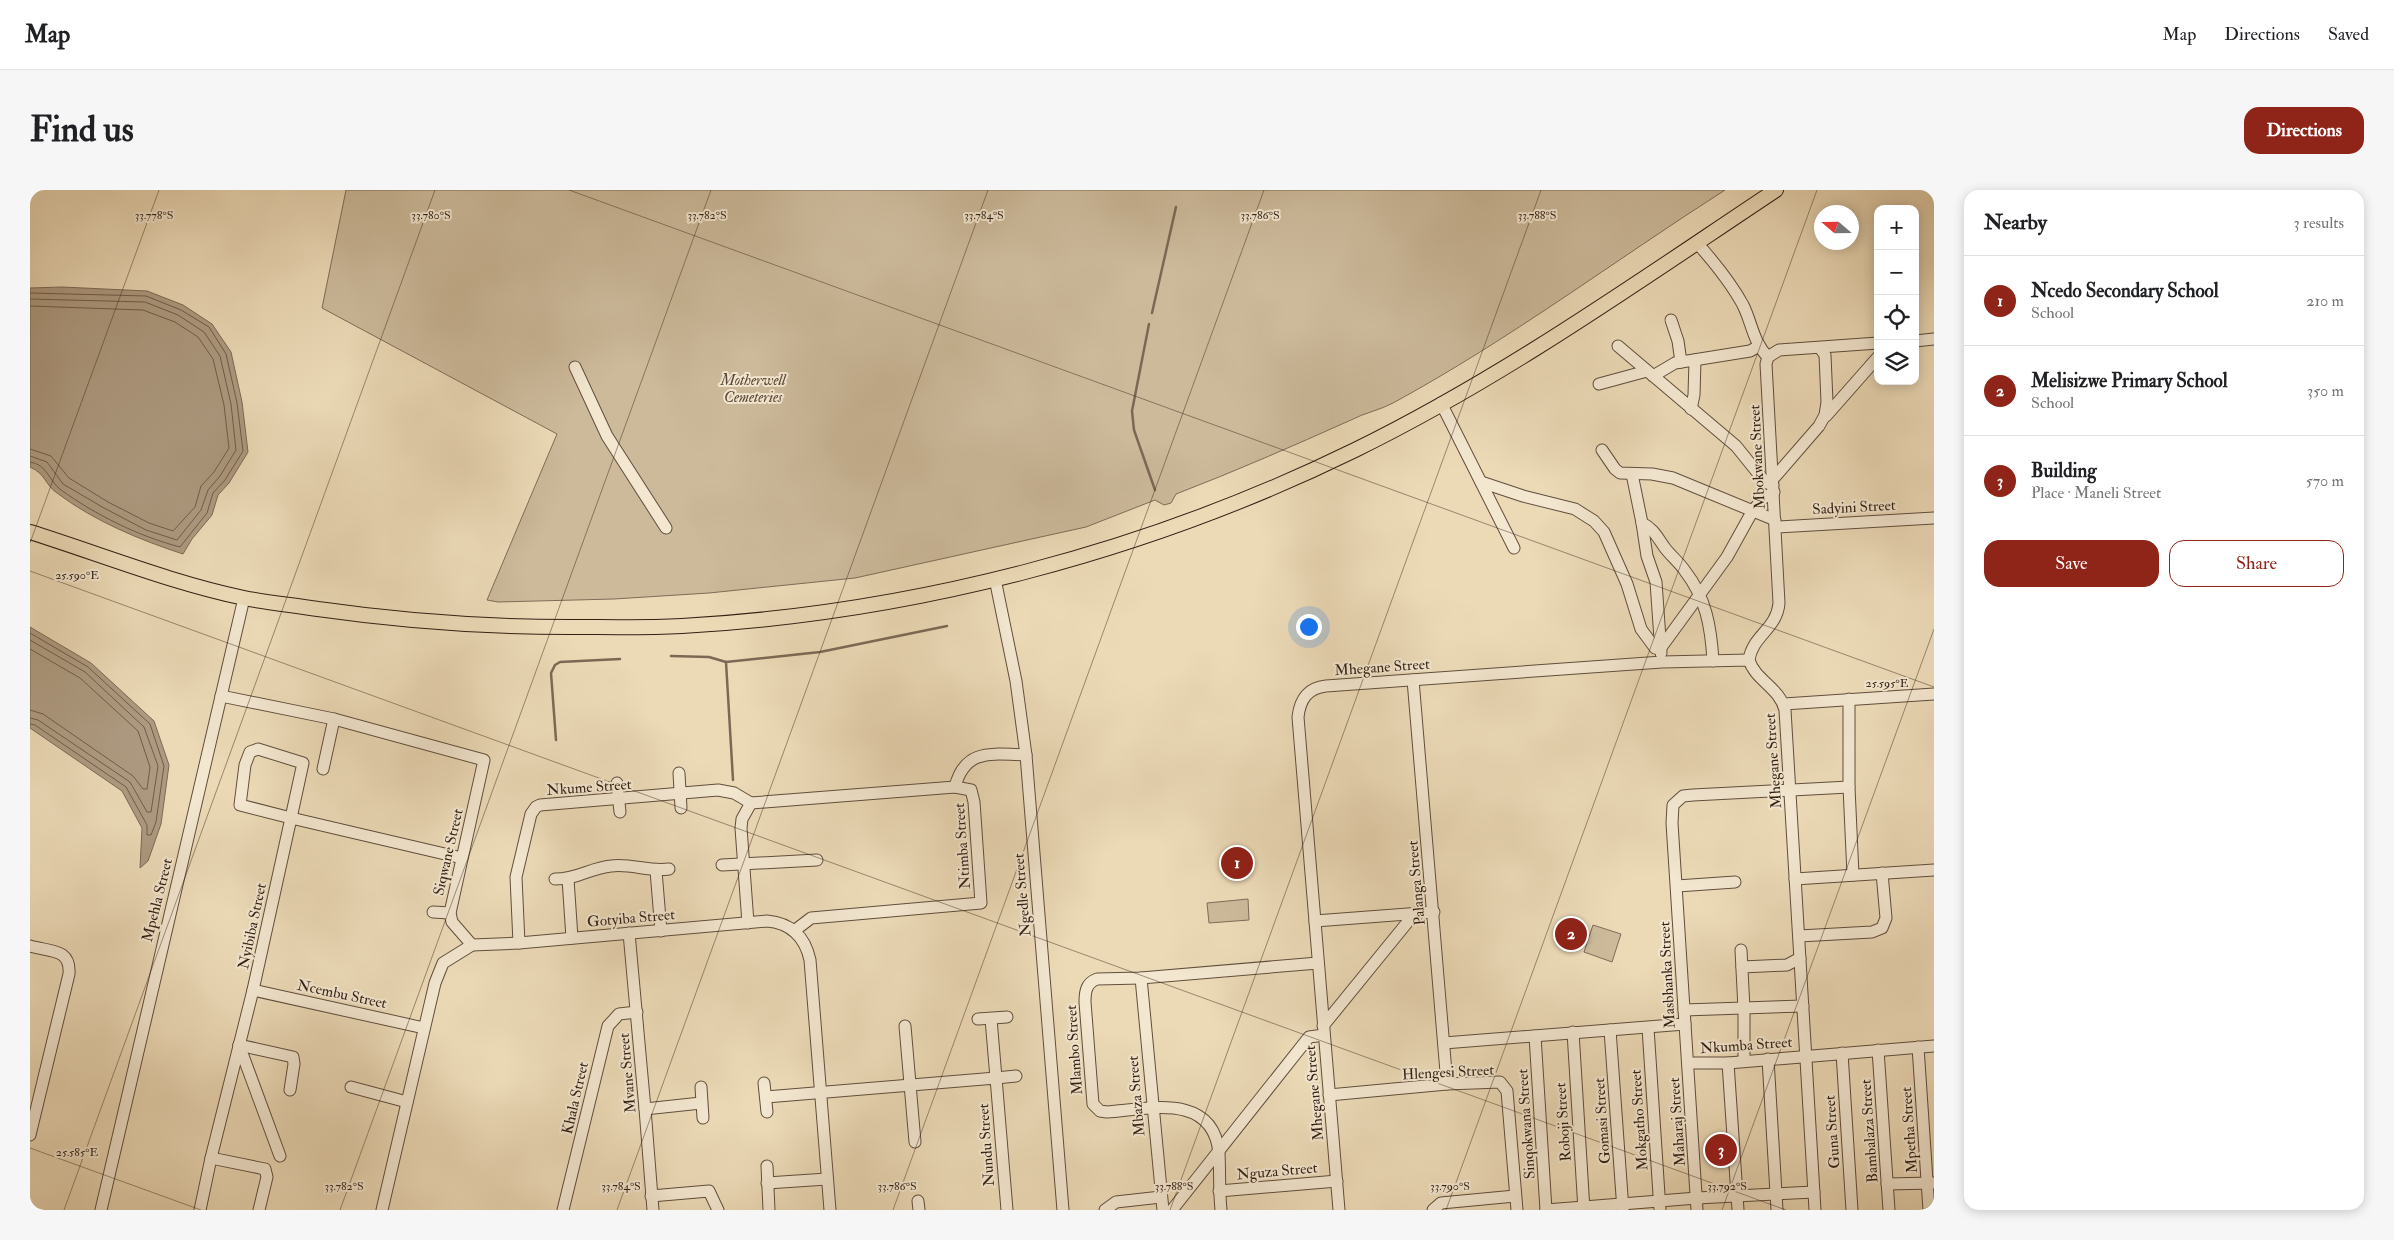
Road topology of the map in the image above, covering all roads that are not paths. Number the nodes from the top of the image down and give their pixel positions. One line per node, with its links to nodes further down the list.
1 (1776, 190): 2 (main road)
2 (1697, 242): 8 (street); 17 (main road)
3 (1671, 320): 12 (street)
4 (1934, 340): 5 (street)
5 (1919, 341)
6 (1874, 343): 9 (street)
7 (1618, 346): 15 (street)
8 (1758, 346): 10 (street); 11 (street)
9 (1820, 348): 10 (street); 19 (street)
10 (1768, 357): 23 (street, Mbokwane Street)
11 (1695, 360): 12 (street); 18 (street)
12 (1682, 362): 15 (street)
13 (1874, 362): 19 (street)
14 (575, 367): 28 (street)
15 (1650, 373): 16 (street); 18 (street)
16 (1599, 384)
17 (1441, 403): 22 (street); 31 (main road)
18 (1691, 409): 23 (street)
19 (1824, 419): 23 (street)
20 (1602, 450): 21 (street)
21 (1632, 474): 24 (street); 26 (street)
22 (1481, 482): 30 (street); 34 (street)
23 (1773, 485): 24 (street); 27 (street, Mbokwane Street)
24 (1752, 512): 27 (street); 32 (street)
25 (1934, 518): 27 (street, Sadyini Street)
26 (1642, 523): 32 (street); 34 (street)
27 (1776, 523): 35 (street, Mbokwane Street)
28 (666, 528)
29 (30, 532): 33 (main road)
30 (1514, 548)
31 (995, 579): 33 (main road); 44 (street, Ngedle Street)
32 (1701, 594): 34 (street); 36 (street)
33 (244, 598): 40 (street, Mpehla Street)
34 (1660, 649): 37 (street)
35 (1749, 660): 36 (street, Mhegane Street); 42 (street, Mhegane Street)
36 (1713, 661): 37 (street, Mhegane Street)
37 (1662, 662): 38 (street, Mhegane Street)
38 (1413, 680): 71 (street, Palanga Street); 74 (street, Mhegane Street)
39 (1934, 694): 41 (street)
40 (221, 696): 43 (street); 155 (street, Mpehla Street)
41 (1849, 699): 42 (street); 48 (street)
42 (1784, 704): 50 (street, Mhegane Street)
43 (334, 719): 45 (street); 56 (street, Siqwane Street)
44 (1026, 755): 49 (street); 165 (street, Ngedle Street)
45 (323, 769)
46 (679, 773): 51 (street)
47 (617, 784): 53 (street)
48 (1849, 787): 50 (street, Masbhanka Street); 64 (street)
49 (955, 788): 52 (street, Ntimba Street); 77 (street, Ntimba Street)
50 (1790, 791): 65 (street, Mhegane Street); 69 (street, Masbhanka Street)
51 (679, 794): 52 (street, Nkume Street); 53 (street, Nkume Street); 54 (street)
52 (751, 803): 58 (street)
53 (620, 806): 81 (street, Nkume Street)
54 (681, 808)
55 (291, 818): 55 (street, Nyibiba Street); 56 (street); 89 (street, Nyibiba Street)
56 (462, 858): 72 (street, Siqwane Street)
57 (817, 860): 58 (street)
58 (744, 864): 59 (street); 75 (street)
59 (722, 865)
60 (669, 869): 62 (street)
61 (1934, 870): 63 (street)
62 (656, 871): 67 (street); 76 (street)
63 (1882, 873): 64 (street); 79 (street)
64 (1853, 875): 65 (street)
65 (1795, 878): 79 (street, Mhegane Street)
66 (555, 879): 67 (street)
67 (568, 879): 80 (street)
68 (1735, 882): 69 (street)
69 (1677, 886): 92 (street, Masbhanka Street)
70 (433, 912): 72 (street)
71 (1434, 912): 73 (street); 105 (street, Palanga Street)
72 (450, 913): 82 (street, Siqwane Street)
73 (1415, 913): 74 (street); 101 (street)
74 (1315, 922): 86 (street, Mhegane Street)
75 (748, 923): 76 (street, Gotyiba Street); 77 (street, Gotyiba Street)
76 (661, 931): 78 (street, Gotyiba Street)
77 (794, 931): 124 (street)
78 (628, 933): 80 (street, Gotyiba Street); 93 (street, Mvane Street)
79 (1798, 936): 85 (street, Mhegane Street)
80 (572, 938): 81 (street, Gotyiba Street)
81 (519, 943): 82 (street, Gotyiba Street)
82 (472, 945): 99 (street, Gotyiba Street)
83 (30, 946): 133 (street)
84 (1740, 950): 87 (street)
85 (1800, 958): 87 (street); 90 (street, Mhegane Street)
86 (1318, 963): 88 (street, Mlambo Street); 101 (street, Mhegane Street)
87 (1742, 967): 91 (street)
88 (1141, 978): 129 (street, Mbaza Street); 129 (street, Mlambo Street)
89 (253, 990): 99 (street, Ncembu Street); 106 (street, Nyibiba Street)
90 (1803, 1006): 91 (street); 111 (street, Mhegane Street)
91 (1744, 1009): 92 (street); 113 (street)
92 (1684, 1010): 97 (street, Masbhanka Street)
93 (637, 1012): 130 (street, Mvane Street); 159 (street, Khala Street)
94 (1006, 1018): 96 (street)
95 (978, 1019): 96 (street)
96 (991, 1019): 117 (street, Nundu Street)
97 (1685, 1024): 100 (street); 114 (street, Masbhanka Street)
98 (905, 1026): 120 (street)
99 (424, 1028): 127 (street, Gotyiba Street)
100 (1648, 1028): 102 (street); 152 (street, Mokgatho Street)
101 (1324, 1030): 125 (street, Mhegane Street); 135 (street)
102 (1610, 1030): 103 (street); 153 (street, Gomasi Street)
103 (1573, 1032): 104 (street); 154 (street, Roboji Street)
104 (1535, 1036): 105 (street); 173 (street, Sinqokwana Street)
105 (1444, 1043): 119 (street, Palanga Street)
106 (239, 1045): 123 (street); 136 (street); 137 (street, Nyibiba Street)
107 (1934, 1046): 108 (street)
108 (1918, 1047): 109 (street); 142 (street, Mpetha Street)
109 (1878, 1050): 110 (street); 143 (street, Bambalaza Street)
110 (1842, 1053): 111 (street); 178 (street, Guna Street)
111 (1806, 1055): 112 (street, Nkumba Street); 145 (street, Mhegane Street)
112 (1768, 1059): 113 (street, Nkumba Street); 146 (street)
113 (1744, 1061): 115 (street, Nkumba Street)
114 (1688, 1062): 115 (street, Nkumba Street); 151 (street, Maharaj Street)
115 (1728, 1063): 149 (street)
116 (1016, 1076): 117 (street)
117 (996, 1078): 120 (street); 164 (street, Nundu Street)
118 (764, 1083): 126 (street)
119 (1447, 1084): 125 (street, Hlengesi Street); 148 (street, Hlengesi Street)
120 (909, 1085): 124 (street); 134 (street)
121 (351, 1087): 127 (street)
122 (701, 1087): 128 (street)
123 (290, 1090)
124 (820, 1093): 126 (street); 139 (street)
125 (1329, 1095): 140 (street, Mhegane Street)
126 (766, 1097): 131 (street)
127 (407, 1102): 158 (street, Gotyiba Street)
128 (701, 1103): 130 (street); 132 (street)
129 (1153, 1108): 135 (street, Mlambo Street); 150 (street, Mbaza Street)
130 (646, 1109): 147 (street, Mvane Street)
131 (767, 1112)
132 (703, 1118)
133 (30, 1135)
134 (915, 1142)
135 (1218, 1151): 144 (street, Mlambo Street); 168 (street)
136 (280, 1156)
137 (211, 1158): 156 (street, Nyibiba Street); 157 (street)
138 (767, 1166): 141 (street)
139 (827, 1179): 141 (street); 163 (street)
140 (1336, 1181): 144 (street, Nguza Street); 170 (street, Mhegane Street)
141 (767, 1183): 162 (street)
142 (1931, 1183): 143 (street); 180 (street, Mpetha Street)
143 (1887, 1184): 179 (street, Bambalaza Street)
144 (1219, 1191): 169 (street, Mlambo Street)
145 (1814, 1192): 146 (street); 177 (street, Mhegane Street)
146 (1776, 1194): 149 (street); 176 (street)
147 (651, 1196): 160 (street, Mvane Street); 161 (street)
148 (1516, 1196): 171 (street); 172 (street, Hlengesi Street)
149 (1737, 1196): 151 (street); 175 (street)
150 (1161, 1198): 166 (street); 167 (street, Mbaza Street)
151 (1697, 1198): 152 (street); 174 (street, Maharaj Street)
152 (1660, 1206): 153 (street)
153 (1623, 1207): 154 (street)
154 (1584, 1208): 173 (street)
155 (100, 1210)
156 (200, 1210)
157 (259, 1210)
158 (382, 1210)
159 (563, 1210)
160 (652, 1210)
161 (718, 1210)
162 (770, 1210)
163 (830, 1210)
164 (1007, 1210)
165 (1063, 1210)
166 (1105, 1210)
167 (1163, 1210)
168 (1172, 1210)
169 (1221, 1210)
170 (1339, 1210)
171 (1433, 1210)
172 (1516, 1210)
173 (1546, 1210)
174 (1697, 1210)
175 (1738, 1210)
176 (1778, 1210)
177 (1815, 1210)
178 (1852, 1210)
179 (1889, 1210)
180 (1929, 1210)

